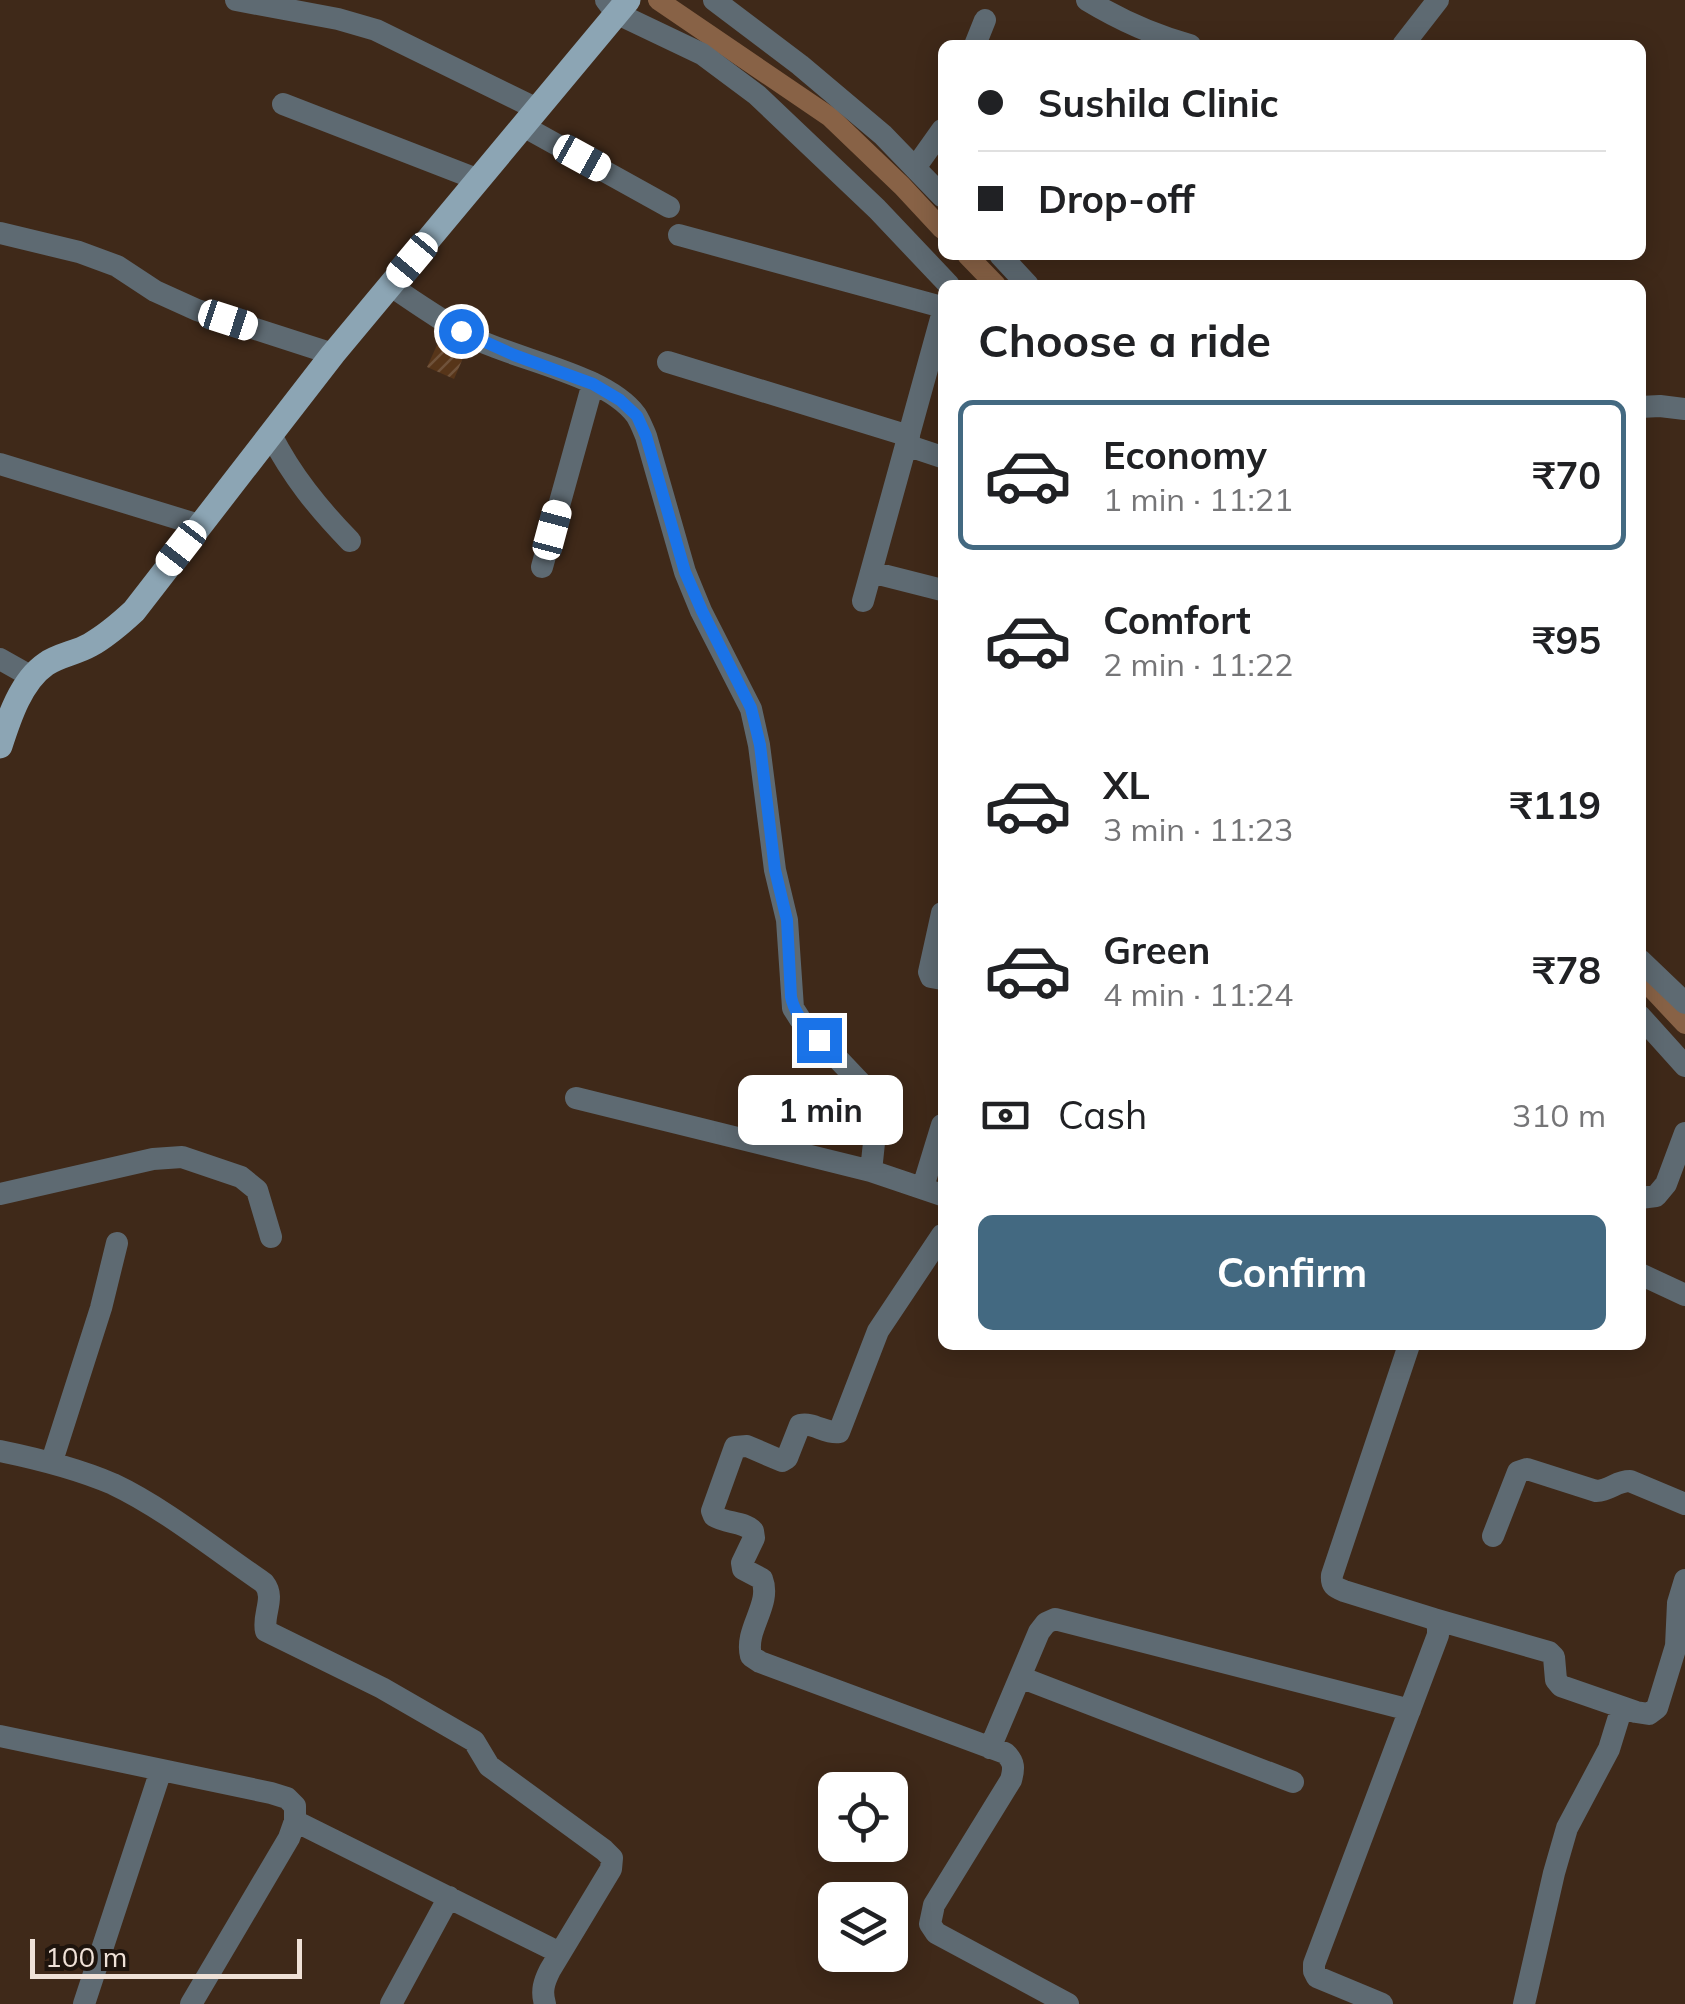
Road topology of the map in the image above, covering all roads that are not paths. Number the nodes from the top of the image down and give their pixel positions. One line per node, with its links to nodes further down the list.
1 (236, 0): 12 (street)
2 (714, 0): 14 (street)
3 (1087, 0): 7 (street)
4 (1438, 0): 10 (street)
5 (619, 3): 12 (main road); 20 (street)
6 (985, 20): 8 (street)
7 (1128, 35): 9 (street)
8 (977, 40)
9 (1171, 40)
10 (1407, 40)
11 (283, 104): 15 (street)
12 (530, 118): 15 (main road); 17 (street)
13 (938, 136): 14 (street)
14 (915, 168): 16 (street)
15 (480, 180): 21 (main road)
16 (938, 192)
17 (669, 207)
18 (0, 234): 24 (street)
19 (679, 236): 22 (street)
20 (944, 280)
21 (390, 286): 24 (main road); 26 (street)
22 (938, 310)
23 (938, 326): 30 (street)
24 (333, 354): 29 (main road)
25 (668, 362): 30 (street)
26 (593, 384): 35 (street); 51 (street)
27 (1646, 406): 28 (street)
28 (1685, 409)
29 (270, 435): 33 (main road); 34 (street)
30 (907, 441): 31 (street); 36 (street)
31 (938, 455)
32 (0, 464): 33 (street)
33 (199, 525): 40 (main road)
34 (350, 540)
35 (542, 566)
36 (871, 572): 37 (street); 38 (street)
37 (938, 589)
38 (863, 601)
39 (0, 659): 40 (street)
40 (32, 677): 41 (main road)
41 (0, 746)
42 (938, 931): 44 (street)
43 (1646, 966): 45 (street)
44 (938, 978)
45 (1685, 1003)
46 (1646, 1023): 47 (street)
47 (1685, 1066)
48 (576, 1098): 51 (street)
49 (1685, 1133): 54 (street)
50 (938, 1154): 52 (street)
51 (871, 1170): 52 (street)
52 (933, 1191)
53 (0, 1194): 55 (street)
54 (1646, 1197)
55 (270, 1237)
56 (938, 1241): 71 (street)
57 (117, 1243): 62 (street)
58 (1646, 1277): 59 (street)
59 (1685, 1295)
60 (1407, 1350): 66 (street)
61 (0, 1451): 62 (street)
62 (52, 1461): 76 (street)
63 (1685, 1504): 64 (street)
64 (1493, 1536)
65 (1685, 1580): 68 (street)
66 (1434, 1619): 68 (street); 69 (street)
67 (1020, 1677): 69 (street); 71 (street); 73 (street)
68 (1622, 1707): 83 (street)
69 (1410, 1710): 82 (street)
70 (0, 1736): 72 (street)
71 (990, 1748): 81 (street)
72 (161, 1770): 74 (street); 77 (street)
73 (1293, 1782)
74 (295, 1821): 75 (street); 78 (street)
75 (449, 1897): 76 (street); 79 (street)
76 (560, 1953): 80 (street)
77 (84, 2004)
78 (192, 2004)
79 (391, 2004)
80 (545, 2004)
81 (1068, 2004)
82 (1382, 2004)
83 (1524, 2004)

